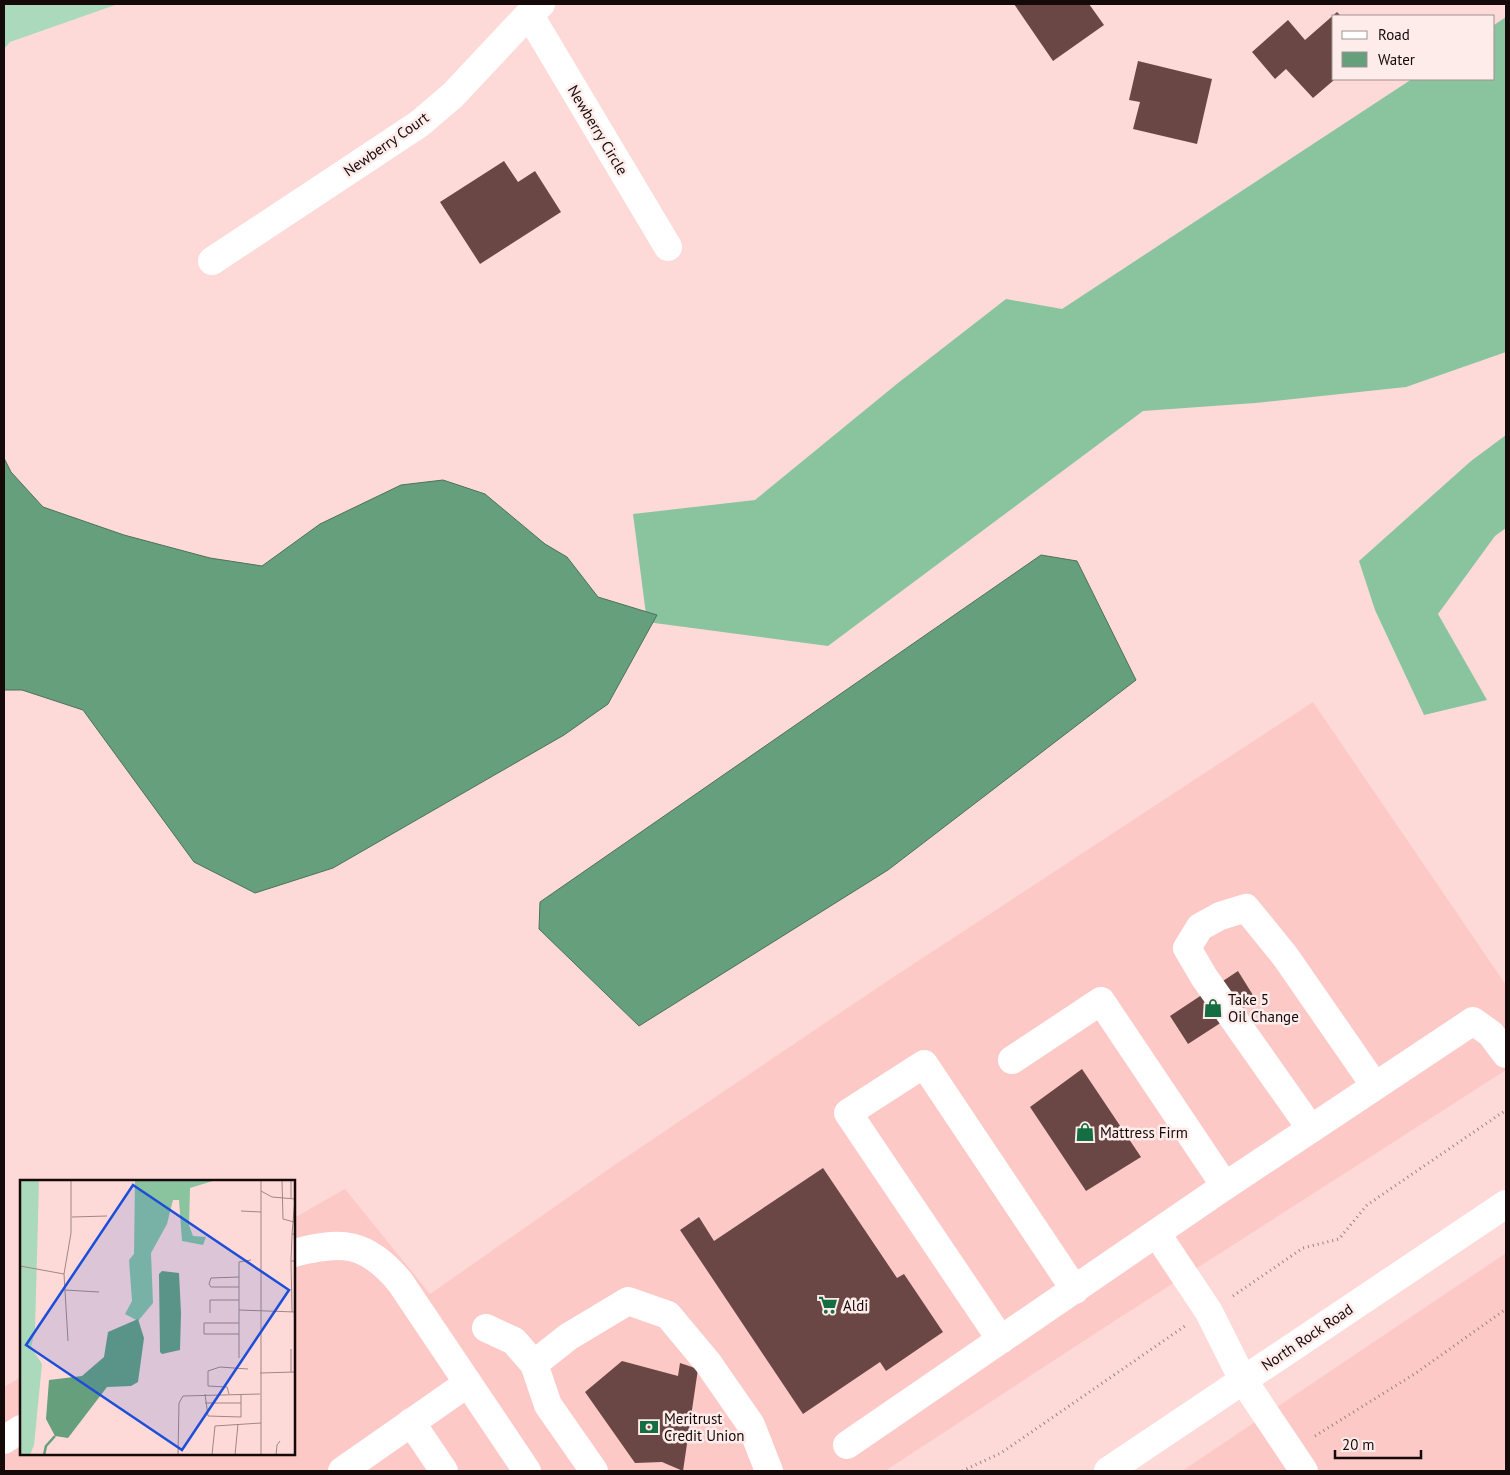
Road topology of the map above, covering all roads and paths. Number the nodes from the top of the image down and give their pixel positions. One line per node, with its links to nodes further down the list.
1 (535, 9): 2 (street, Newberry Circle); 3 (street, Newberry Court)
2 (668, 247)
3 (212, 261)
4 (1506, 1054): 6 (street)
5 (1012, 1060): 9 (street)
6 (1375, 1086): 8 (street); 8 (street)
7 (1506, 1110): 15 (path)
8 (1311, 1129): 9 (street)
9 (1225, 1186): 11 (street)
10 (1506, 1204): 19 (street, North Rock Road)
11 (1157, 1234): 13 (street); 15 (street)
12 (295, 1252): 20 (street)
13 (1075, 1290): 17 (street); 17 (street)
14 (1506, 1310): 22 (path)
15 (1209, 1312): 19 (street); 31 (path)
16 (486, 1328): 18 (street)
17 (1001, 1340): 25 (street)
18 (534, 1364): 29 (street); 30 (street)
19 (1243, 1380): 32 (street, North Rock Road); 33 (street)
20 (468, 1383): 21 (street); 28 (street)
21 (411, 1422): 26 (street); 27 (street)
22 (1329, 1425)
23 (20, 1430): 24 (street)
24 (4, 1440)
25 (846, 1445)
26 (342, 1471)
27 (444, 1471)
28 (527, 1471)
29 (594, 1471)
30 (769, 1471)
31 (962, 1471)
32 (1108, 1471)
33 (1304, 1471)

